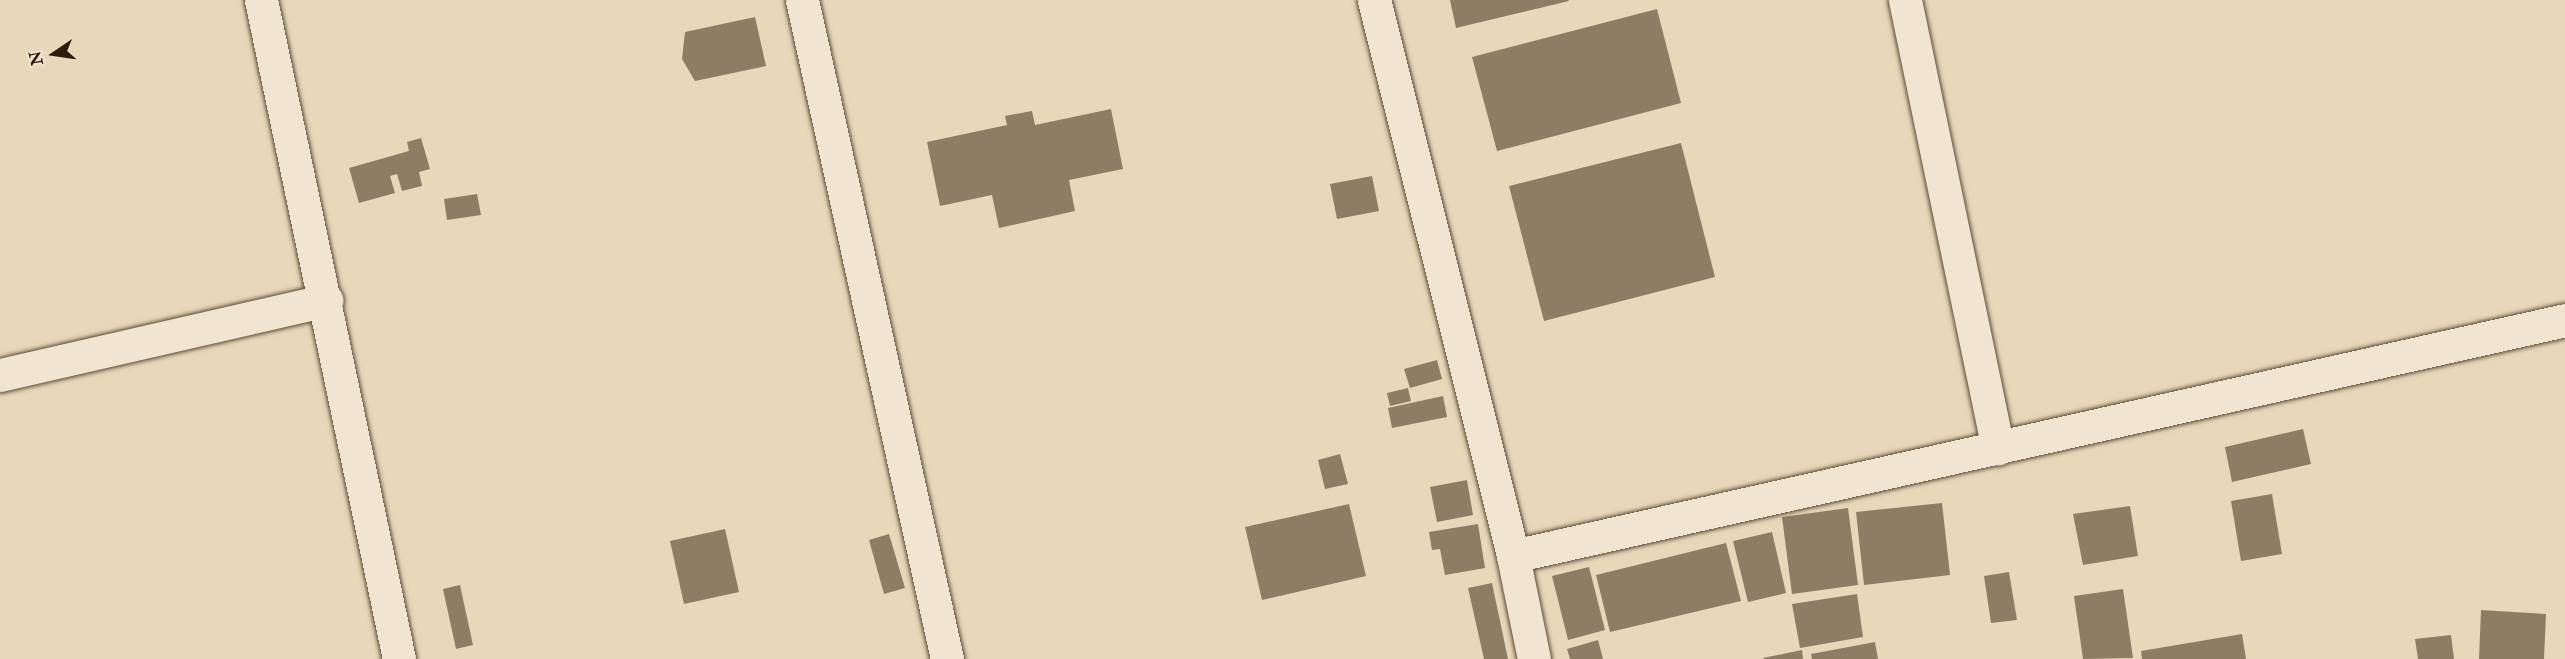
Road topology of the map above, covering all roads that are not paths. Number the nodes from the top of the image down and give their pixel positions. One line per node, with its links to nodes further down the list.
1 (261, 0): 5 (street)
2 (802, 0): 11 (street)
3 (1374, 0): 9 (street)
4 (1905, 0): 8 (street)
5 (327, 300): 7 (street); 10 (street)
6 (2565, 320): 8 (street)
7 (0, 375)
8 (1998, 448): 9 (street)
9 (1513, 556): 12 (street)
10 (399, 659)
11 (947, 659)
12 (1534, 659)

